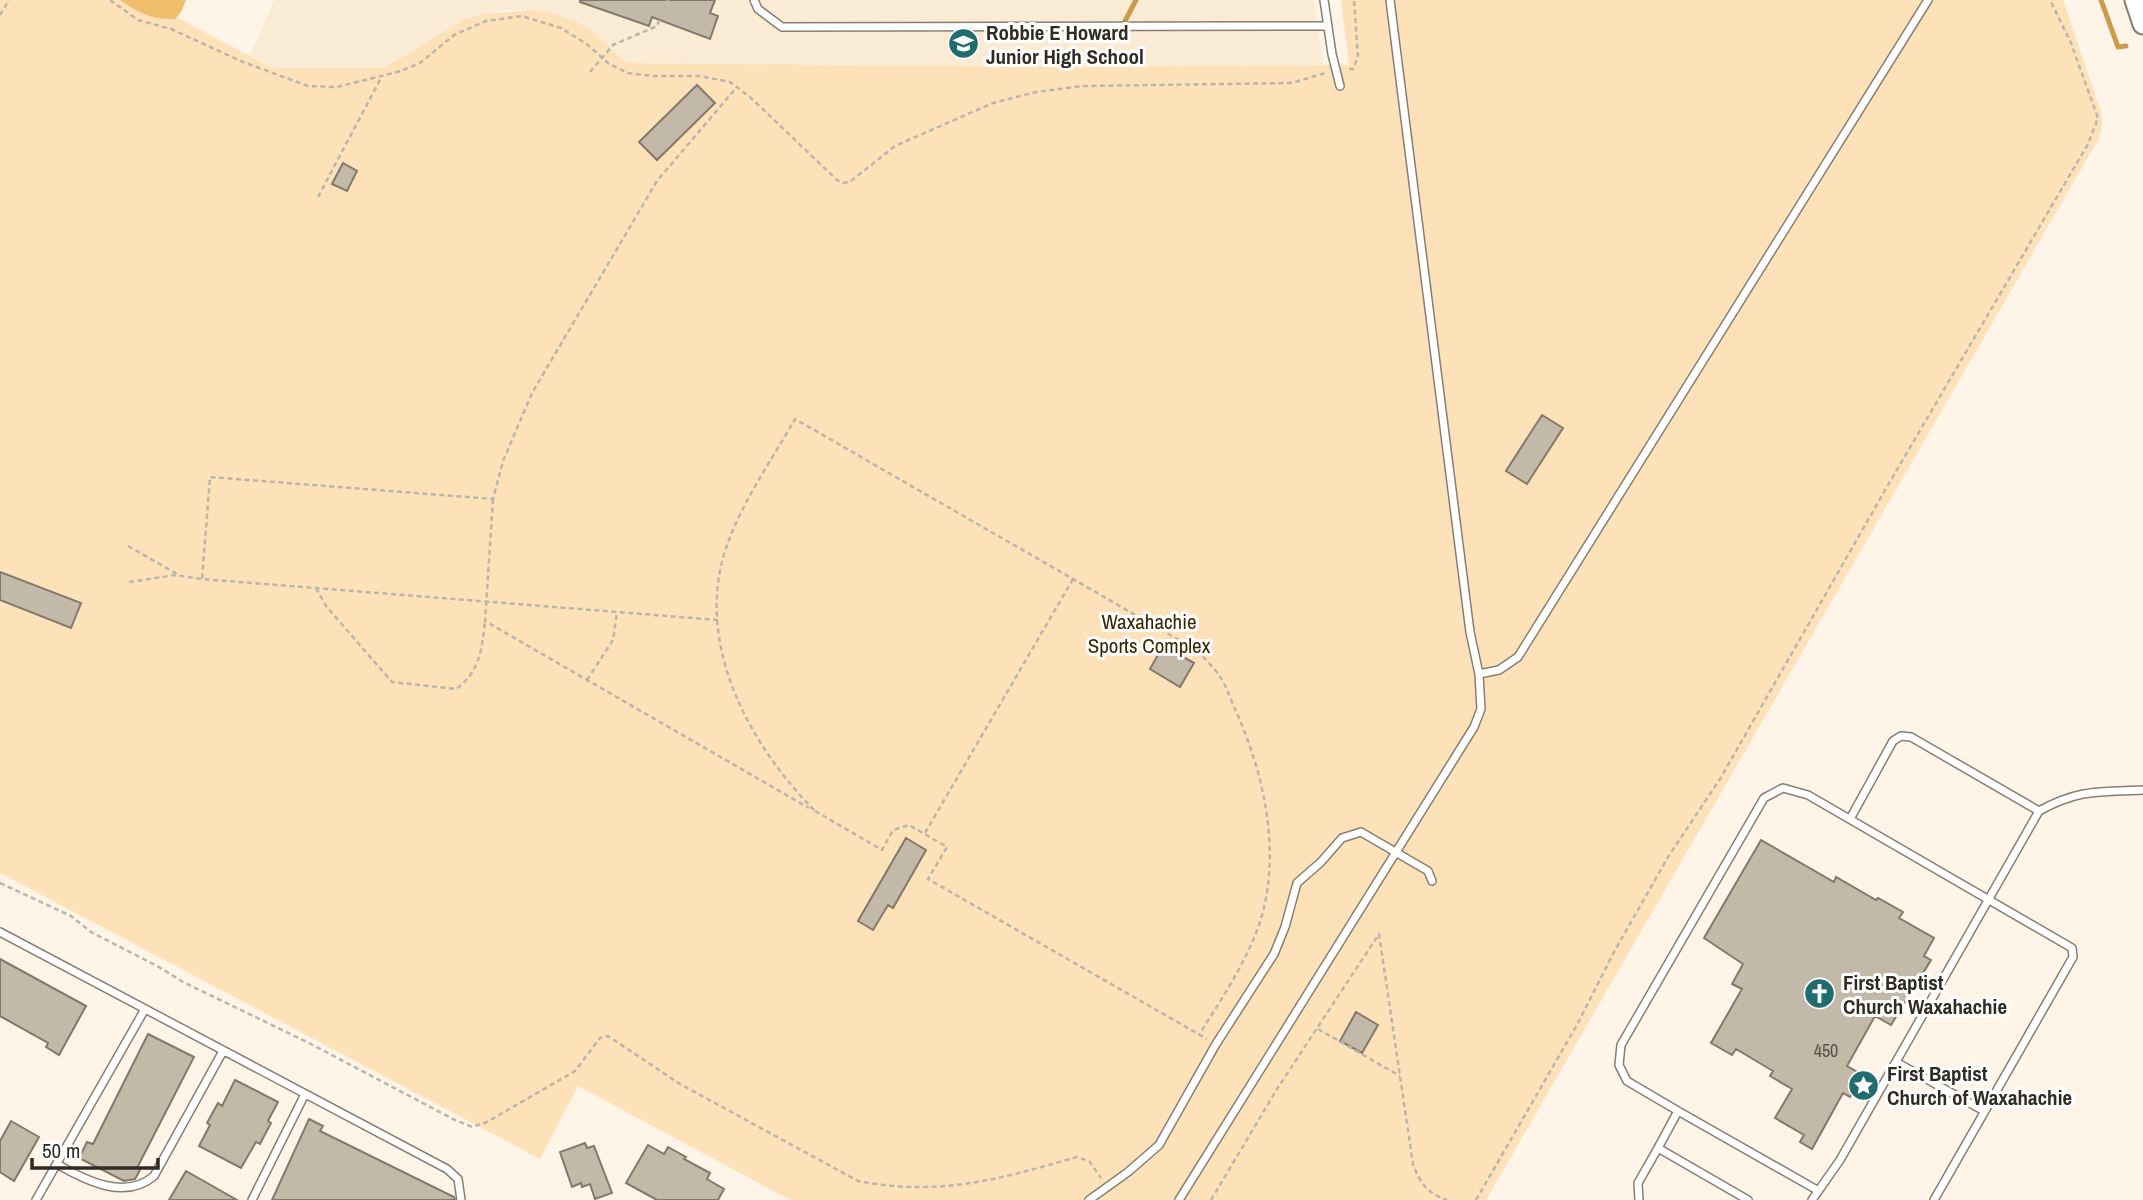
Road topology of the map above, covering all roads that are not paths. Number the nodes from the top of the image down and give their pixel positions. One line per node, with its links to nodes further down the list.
1 (754, 0): 7 (lane)
2 (1324, 0): 7 (lane)
3 (1390, 0): 9 (lane)
4 (1928, 0): 9 (lane)
5 (2135, 0): 6 (main road)
6 (2143, 24)
7 (1328, 26): 8 (lane)
8 (1340, 86)
9 (1479, 674): 13 (lane)
10 (2143, 790): 11 (lane)
11 (2039, 811): 12 (lane); 15 (lane)
12 (1850, 818): 15 (lane); 21 (lane)
13 (1396, 852): 14 (lane); 31 (lane); 32 (lane)
14 (1432, 881)
15 (1990, 898): 19 (lane); 22 (lane)
16 (0, 932): 17 (lane)
17 (145, 1009): 18 (lane); 24 (lane)
18 (223, 1051): 20 (lane); 26 (lane)
19 (1896, 1062): 22 (lane); 25 (lane)
20 (305, 1094): 29 (lane); 30 (lane)
21 (1678, 1111): 23 (lane); 25 (lane)
22 (1984, 1111): 36 (lane)
23 (1658, 1148): 33 (lane); 34 (lane)
24 (57, 1164): 27 (lane); 28 (lane)
25 (1817, 1190): 35 (lane)
26 (129, 1196)
27 (119, 1197)
28 (36, 1200)
29 (253, 1200)
30 (461, 1200)
31 (1089, 1200)
32 (1179, 1200)
33 (1639, 1200)
34 (1748, 1200)
35 (1812, 1200)
36 (1934, 1200)

